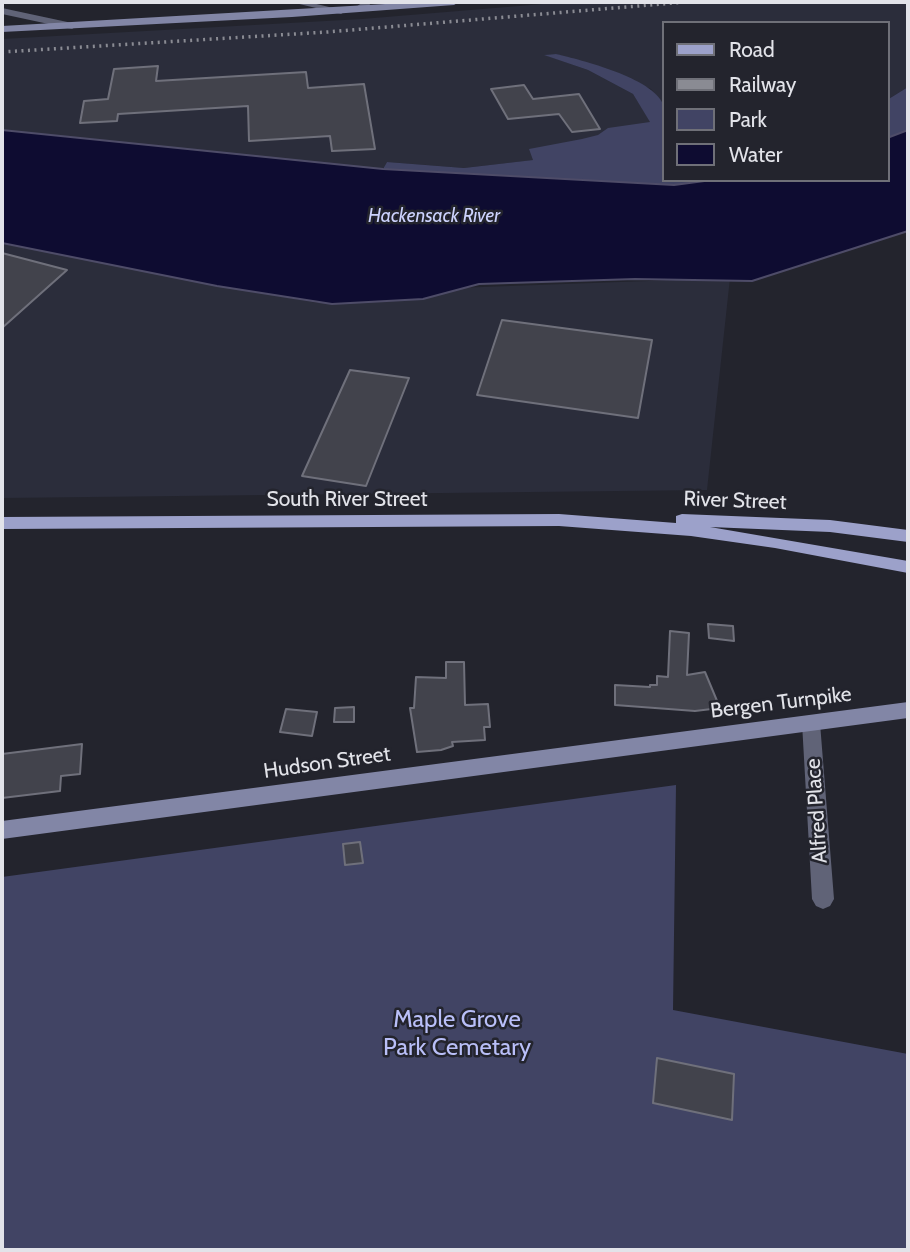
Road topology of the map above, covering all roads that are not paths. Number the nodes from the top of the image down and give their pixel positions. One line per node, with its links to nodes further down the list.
1 (295, 2): 5 (street)
2 (368, 2): 4 (street)
3 (454, 2): 4 (main road)
4 (359, 9): 5 (main road)
5 (341, 10): 7 (main road)
6 (2, 11): 7 (street)
7 (72, 26): 8 (main road)
8 (2, 29)
9 (559, 520): 10 (main road, South River Street); 11 (main road, South River Street); 12 (main road, River Street)
10 (2, 523)
11 (691, 530): 13 (main road, River Street)
12 (908, 536)
13 (908, 567)
14 (908, 710): 15 (main road, Bergen Turnpike)
15 (811, 723): 16 (main road, Bergen Turnpike); 18 (street, Alfred Place)
16 (659, 742): 17 (main road, Hudson Street)
17 (2, 830)
18 (823, 899)

